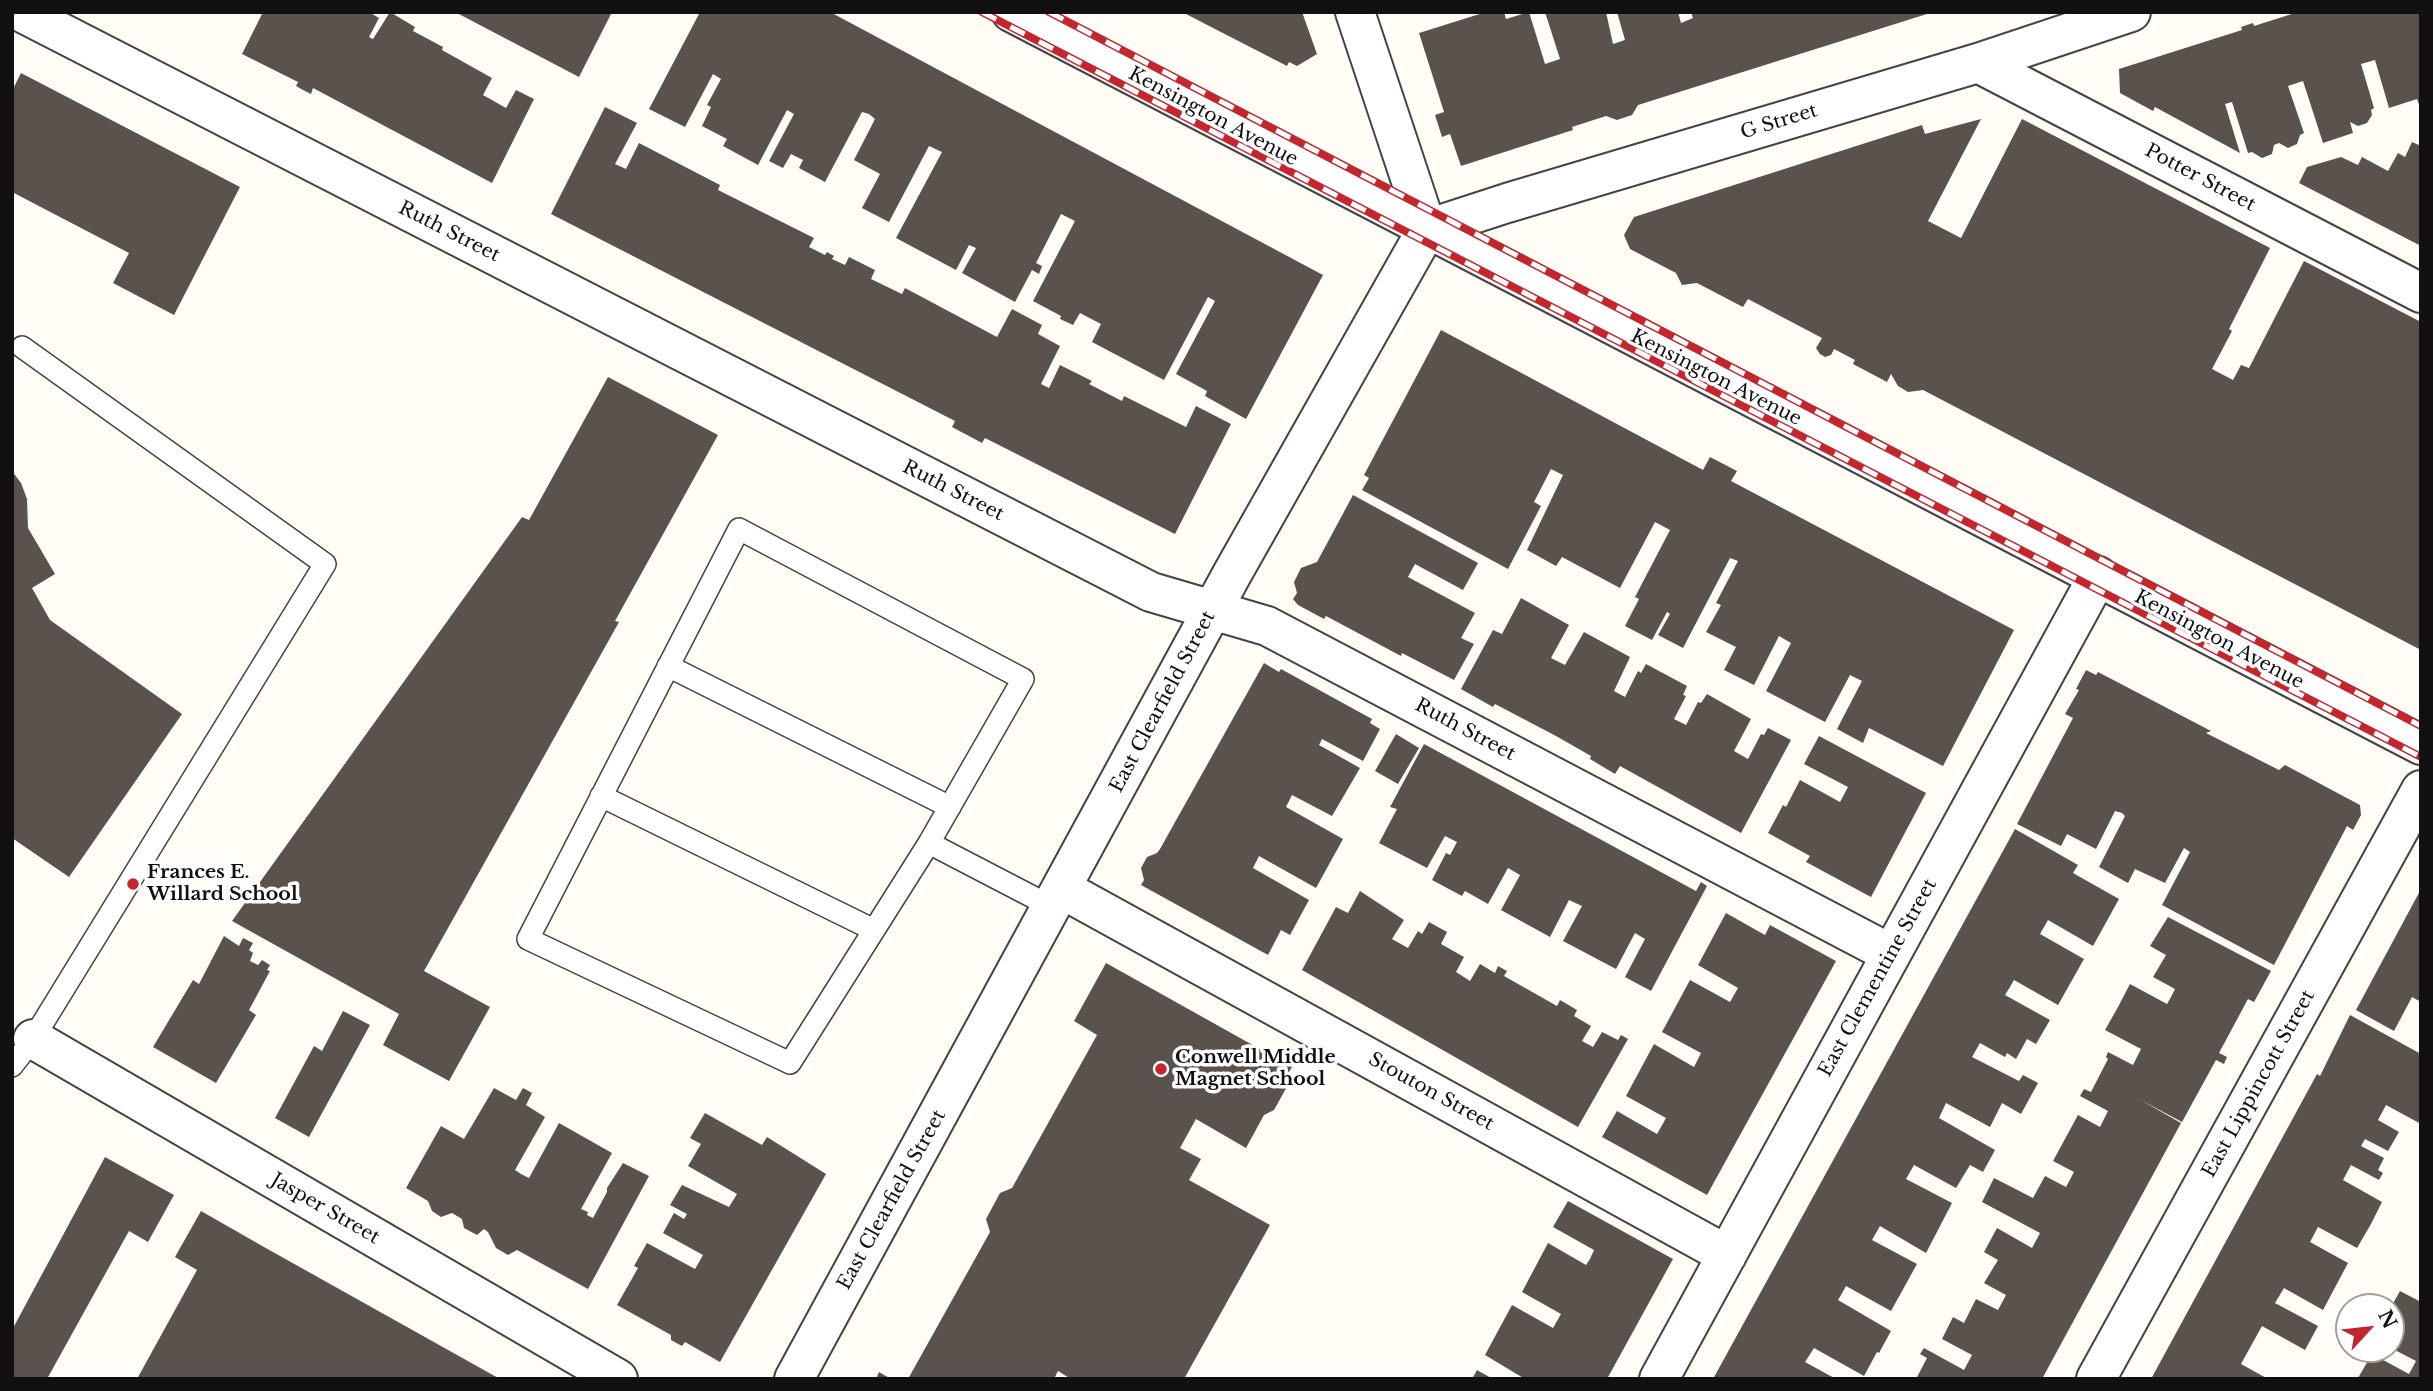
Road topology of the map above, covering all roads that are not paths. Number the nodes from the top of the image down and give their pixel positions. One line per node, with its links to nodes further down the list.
1 (21, 12): 10 (street, Ruth Street)
2 (1011, 12): 6 (street, Kensington Avenue)
3 (1354, 12): 6 (street)
4 (2131, 12): 5 (street, G Street)
5 (1979, 63): 6 (street, G Street); 7 (street, Potter Street)
6 (1427, 229): 9 (street, Kensington Avenue); 10 (street, East Clearfield Street)
7 (2421, 293)
8 (22, 347): 20 (lane)
9 (2098, 576): 12 (street, Kensington Avenue); 19 (street, East Clementine Street)
10 (1212, 612): 17 (street, East Clearfield Street); 19 (street, Ruth Street)
11 (668, 666): 14 (lane); 15 (lane); 15 (lane)
12 (2421, 745)
13 (2421, 790): 25 (street, East Lippincott Street)
14 (601, 796): 18 (lane); 18 (lane)
15 (950, 807): 16 (lane)
16 (929, 843): 17 (lane); 18 (lane)
17 (1057, 898): 21 (street, Stouton Street); 23 (street, East Clearfield Street)
18 (874, 930)
19 (1891, 954): 21 (street, East Clementine Street)
20 (22, 1052): 22 (street, Jasper Street)
21 (1727, 1255): 24 (street, East Clementine Street)
22 (618, 1379)
23 (794, 1379)
24 (1659, 1379)
25 (2096, 1379)

